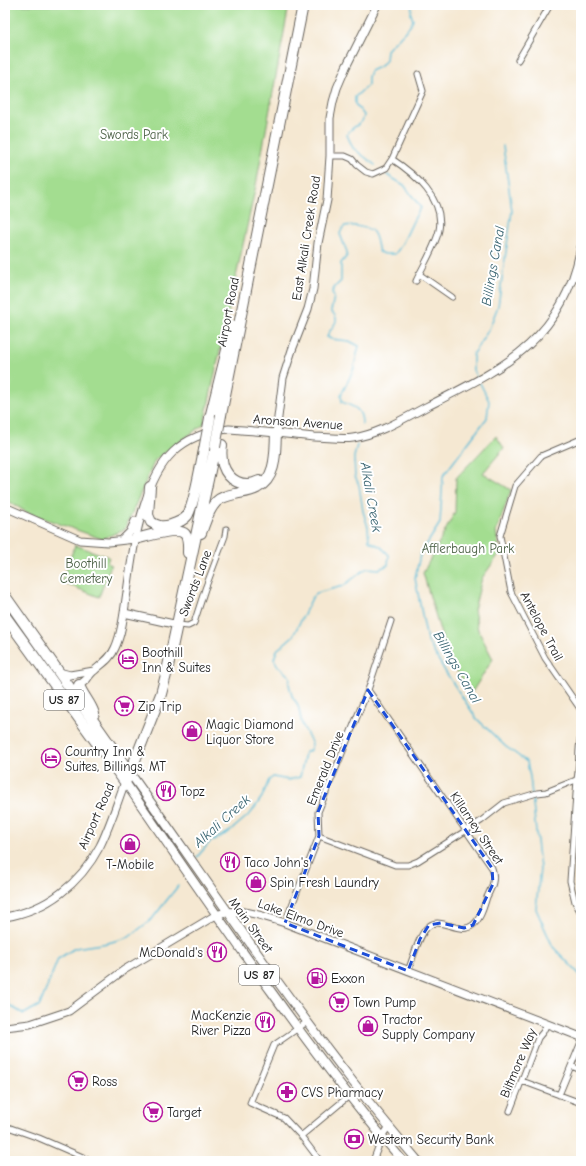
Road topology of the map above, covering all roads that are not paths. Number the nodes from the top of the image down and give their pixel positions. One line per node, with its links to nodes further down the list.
1 (303, 5): 11 (highway, Airport Road)
2 (377, 5): 6 (main road, East Alkali Creek Road)
3 (550, 5): 4 (street)
4 (518, 60)
5 (418, 74): 7 (street)
6 (330, 156): 7 (street); 13 (main road, East Alkali Creek Road)
7 (392, 159): 9 (street)
8 (581, 247): 13 (main road, Aronson Avenue)
9 (419, 274): 10 (street); 12 (street)
10 (416, 281)
11 (246, 286): 15 (highway, Airport Road, bridge); 17 (highway, bridge)
12 (452, 297)
13 (276, 433): 16 (highway); 17 (main road, Aronson Avenue)
14 (581, 439): 34 (street, Antelope Trail)
15 (218, 446): 16 (highway); 22 (highway, Airport Road)
16 (273, 467): 22 (highway)
17 (150, 487): 20 (main road, Aronson Avenue); 21 (main road)
18 (5, 507): 21 (main road)
19 (226, 529): 28 (street, Swords Lane)
20 (135, 538): 21 (main road); 23 (highway); 25 (main road, Aronson Avenue)
21 (122, 540)
22 (192, 554): 23 (highway, Airport Road)
23 (188, 573): 28 (highway, Airport Road)
24 (5, 596): 29 (highway, US 87)
25 (124, 613): 28 (main road, Swords Lane); 30 (main road, Aronson Avenue)
26 (5, 616): 33 (highway, US 87)
27 (391, 621): 32 (street, Emerald Drive)
28 (178, 625): 36 (highway, Airport Road)
29 (58, 671): 30 (main road); 31 (highway, US 87)
30 (94, 671): 31 (main road, Aronson Avenue)
31 (75, 688): 33 (main road, Aronson Avenue); 36 (highway, US 87)
32 (368, 690): 38 (street, Killarney Street); 39 (street, Emerald Drive)
33 (63, 698): 36 (highway, US 87)
34 (581, 710)
35 (581, 736): 37 (street)
36 (128, 778): 40 (main road, Main Street / US 87); 42 (main road, Main Street / US 87); 43 (main road, Airport Road)
37 (579, 778): 38 (street); 41 (street)
38 (465, 830): 39 (street); 45 (street, Killarney Street)
39 (319, 836): 44 (street, Emerald Drive)
40 (226, 911): 42 (main road, Lake Elmo Drive); 44 (main road, Lake Elmo Drive); 46 (main road, Main Street / US 87)
41 (581, 913)
42 (216, 915): 48 (main road, Lake Elmo Drive); 49 (main road, Main Street / US 87)
43 (5, 917)
44 (285, 923): 45 (main road, Lake Elmo Drive)
45 (408, 971): 47 (main road, Lake Elmo Drive)
46 (307, 1022): 49 (street); 60 (main road, Main Street / US 87)
47 (546, 1024): 50 (main road, Lake Elmo Drive); 54 (street, Biltmore Way)
48 (5, 1027)
49 (298, 1028): 56 (main road, Main Street / US 87); 61 (street)
50 (581, 1037)
51 (581, 1042): 52 (street)
52 (571, 1066): 53 (street); 55 (street)
53 (581, 1070)
54 (522, 1081): 55 (street); 58 (street, Biltmore Way)
55 (559, 1095): 57 (street)
56 (349, 1096): 61 (street); 62 (main road, Main Street / US 87)
57 (581, 1103)
58 (510, 1111)
59 (5, 1126): 63 (street)
60 (389, 1126): 62 (street); 67 (main road, Main Street / US 87)
61 (301, 1136): 64 (street)
62 (382, 1137): 65 (street); 66 (main road, Main Street / US 87)
63 (92, 1161)
64 (320, 1161)
65 (373, 1161)
66 (403, 1161)
67 (418, 1161)

